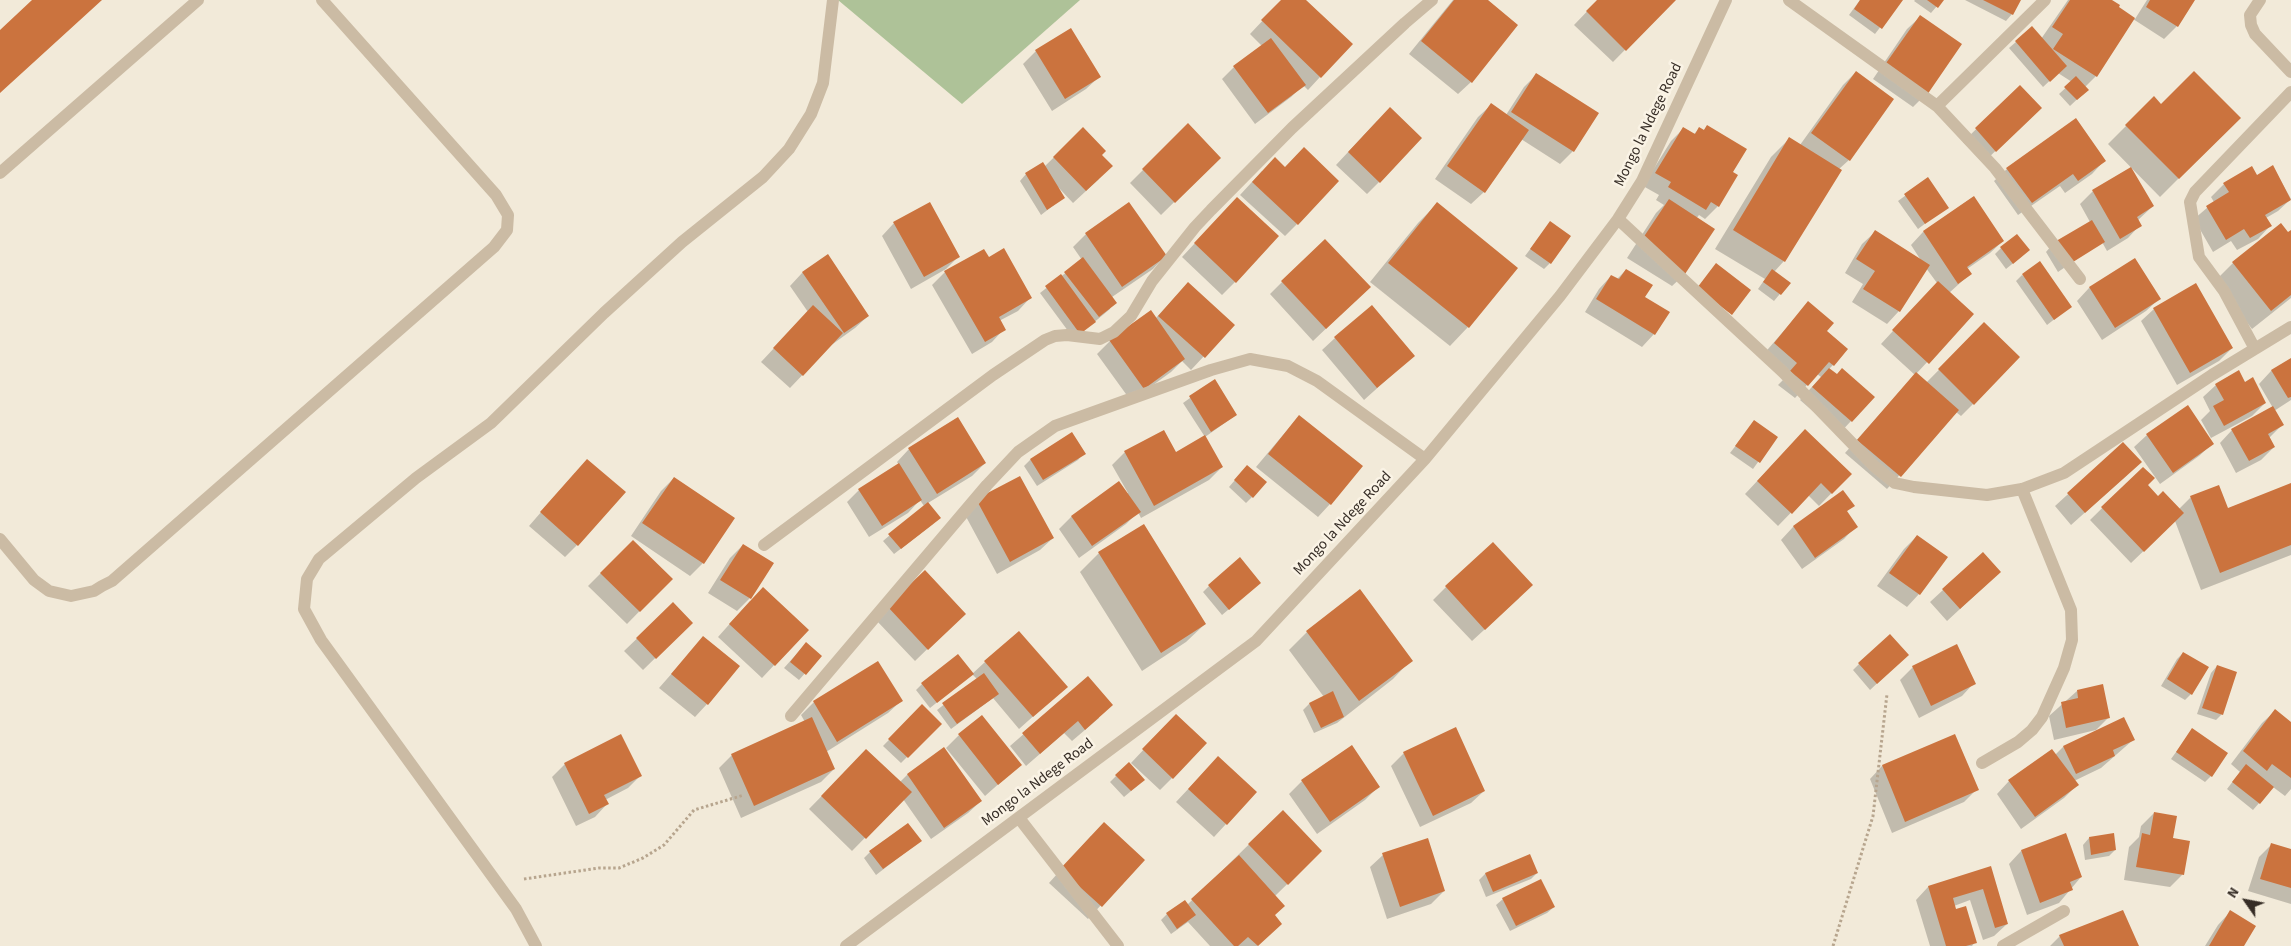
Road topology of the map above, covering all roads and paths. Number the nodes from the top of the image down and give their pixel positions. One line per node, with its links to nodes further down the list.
1 (198, 0): 12 (street)
2 (322, 0): 19 (street)
3 (834, 0): 26 (street)
4 (1432, 0): 20 (street)
5 (1726, 0): 13 (street, Mongo la Ndege Road)
6 (1789, 0): 11 (street)
7 (2045, 0): 11 (street)
8 (2260, 0): 9 (street)
9 (2291, 72)
10 (2291, 92): 16 (street)
11 (1937, 106): 14 (street)
12 (0, 173)
13 (1618, 219): 17 (street, Mongo la Ndege Road); 18 (street)
14 (2080, 279)
15 (2291, 327): 16 (street)
16 (2255, 349): 18 (street)
17 (1425, 459): 22 (street); 25 (street, Mongo la Ndege Road)
18 (2022, 489): 23 (street)
19 (0, 539)
20 (764, 545)
21 (1887, 694): 31 (path)
22 (791, 716)
23 (1982, 763)
24 (744, 795): 26 (path)
25 (1019, 818): 29 (street, Mongo la Ndege Road); 30 (street)
26 (496, 884): 28 (street)
27 (2064, 911): 32 (street)
28 (536, 946)
29 (846, 946)
30 (1118, 946)
31 (1833, 946)
32 (2003, 946)

